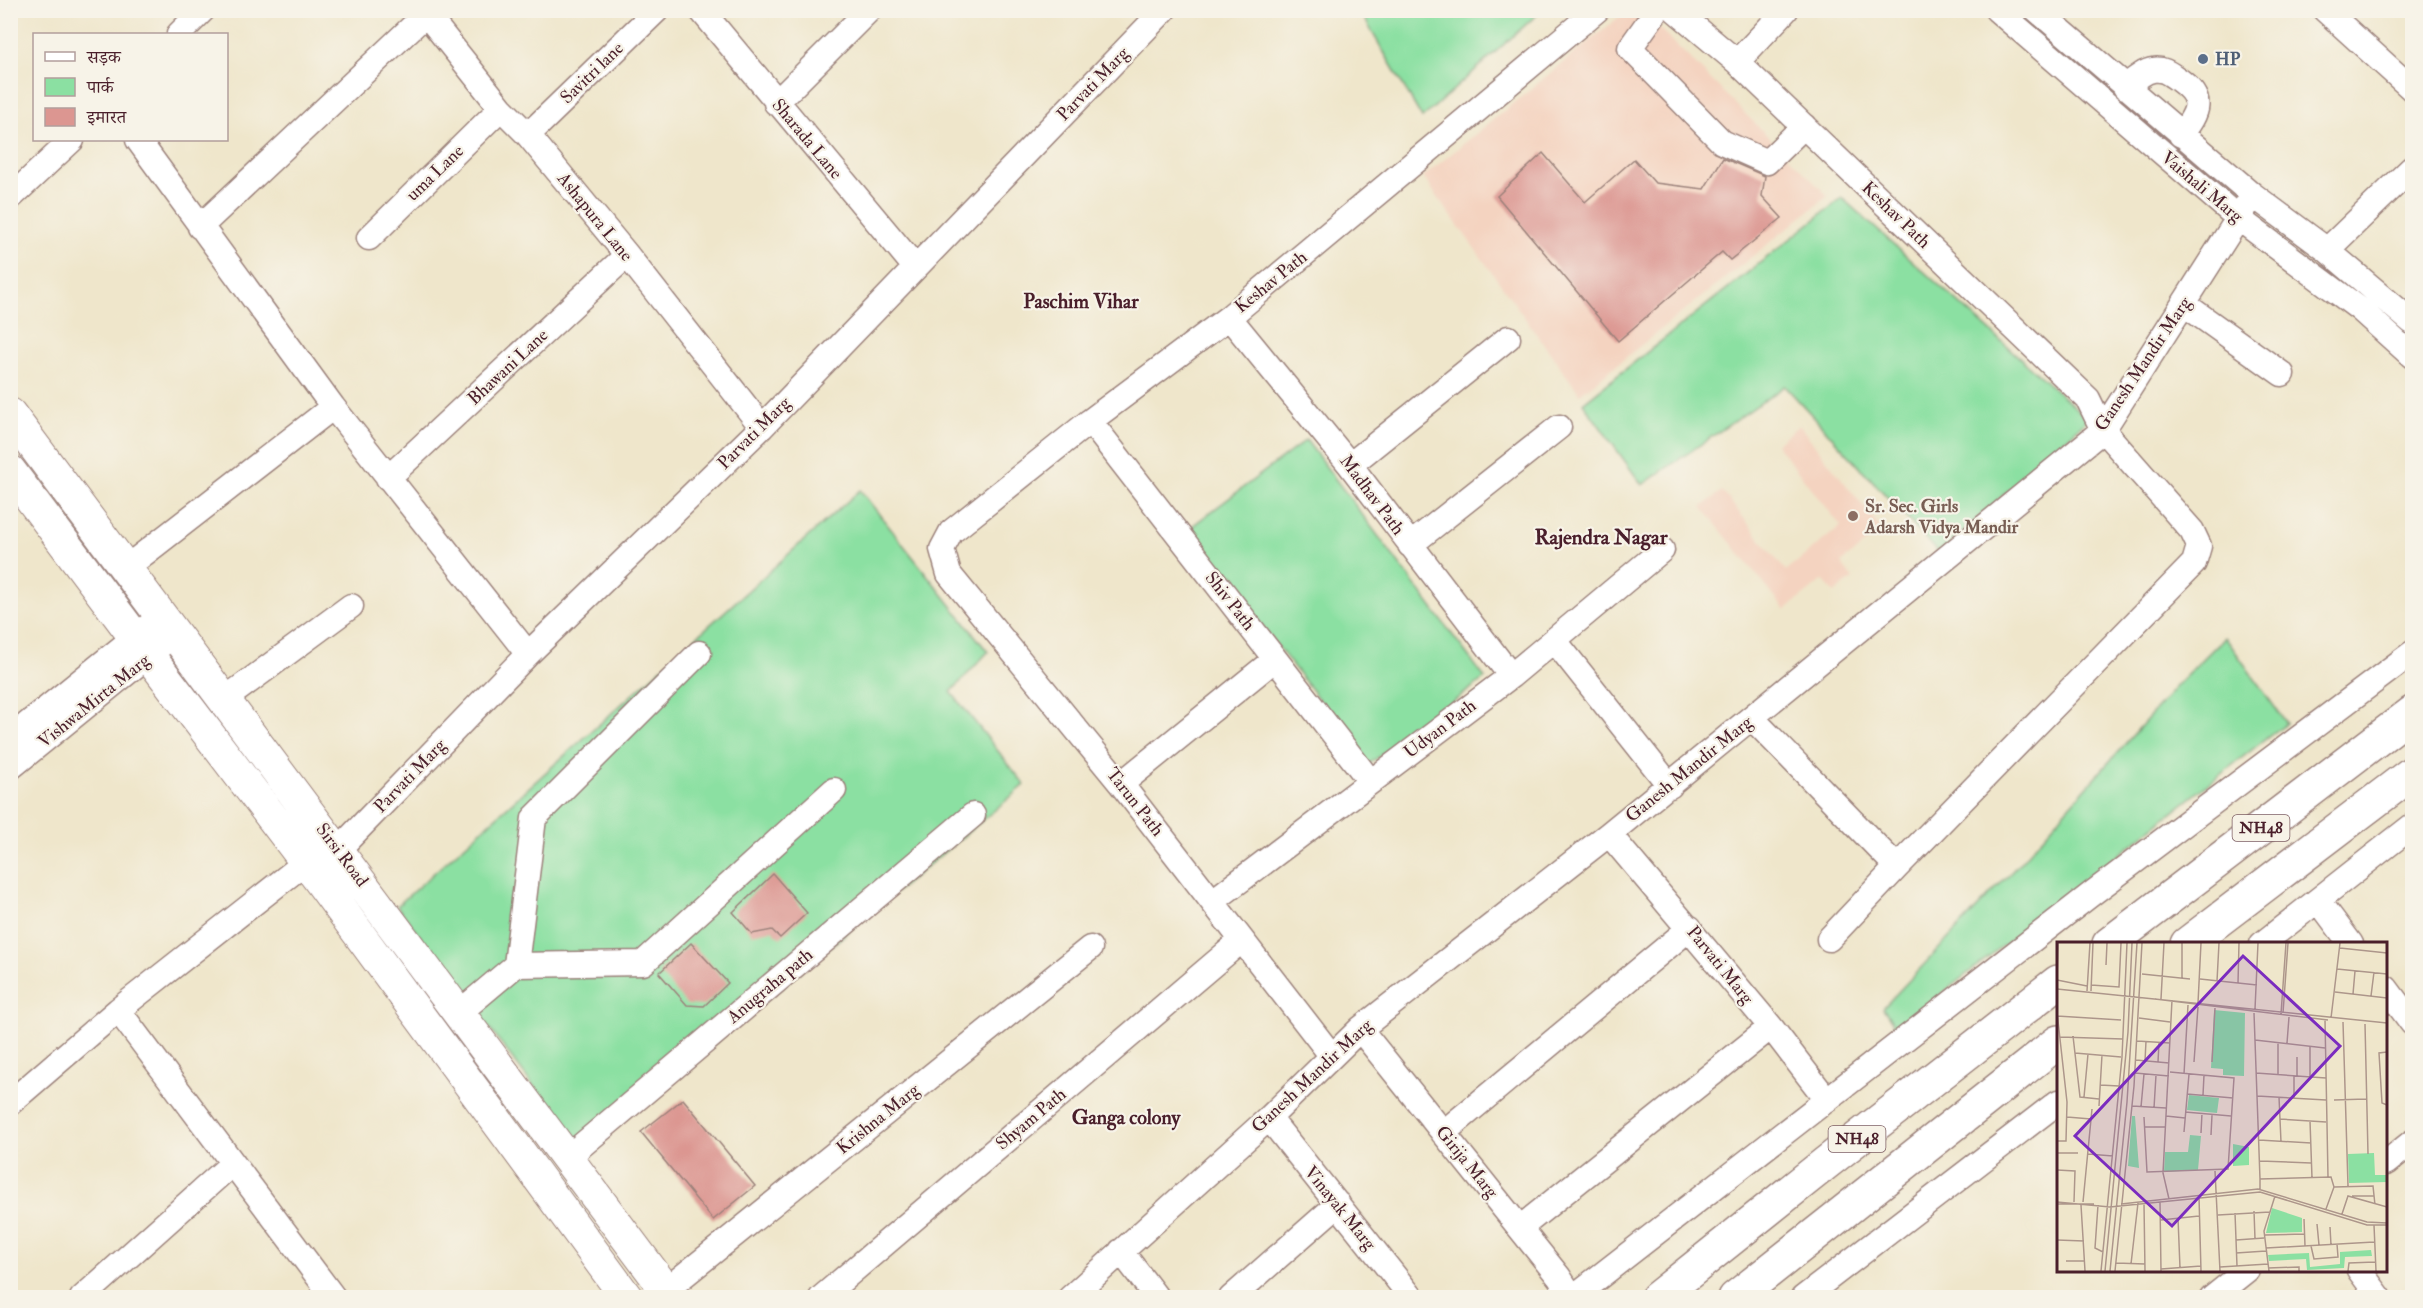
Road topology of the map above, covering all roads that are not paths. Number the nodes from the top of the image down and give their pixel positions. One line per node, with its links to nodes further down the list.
1 (203, 10): 14 (street)
2 (657, 10): 23 (street, Savitri lane)
3 (701, 10): 18 (street, Sharada Lane)
4 (869, 10): 18 (street)
5 (1164, 10): 35 (street, Parvati Marg)
6 (1597, 10): 37 (street, Keshav Path)
7 (1657, 10): 21 (street)
8 (1675, 10): 15 (street, Keshav Path)
9 (1786, 10): 15 (street)
10 (1997, 10): 22 (street, Vaishali Marg)
11 (2037, 10): 16 (street, Vaishali Marg)
12 (2328, 11): 17 (street)
13 (424, 12): 19 (street, Ashapura Lane); 31 (street)
14 (180, 33)
15 (1737, 62): 21 (street, Keshav Path)
16 (2125, 87): 20 (street, Vaishali Marg); 24 (street)
17 (2412, 89)
18 (776, 103): 35 (street, Sharada Lane)
19 (501, 108): 23 (street, Ashapura Lane); 32 (street, uma Lane)
20 (2151, 109): 22 (street); 24 (street, Vaishali Marg)
21 (1804, 126): 47 (street, Keshav Path)
22 (2134, 130): 30 (street, Vaishali Marg)
23 (528, 135): 34 (street, Ashapura Lane)
24 (2181, 135): 28 (street, Vaishali Marg)
25 (71, 141): 29 (street)
26 (139, 141): 31 (street)
27 (2412, 168): 33 (street)
28 (2253, 195): 30 (street, Ganesh Mandir Marg); 33 (street, Vaishali Marg)
29 (10, 198)
30 (2238, 218): 36 (street, Ganesh Mandir Marg); 40 (street, Vaishali Marg)
31 (200, 227): 42 (street)
32 (369, 237)
33 (2327, 250): 38 (street, Vaishali Marg)
34 (627, 255): 45 (street, Ashapura Lane); 50 (street, Bhawani Lane)
35 (915, 267): 45 (street, Parvati Marg)
36 (2184, 304): 41 (street); 47 (street, Ganesh Mandir Marg)
37 (1229, 317): 44 (street, Keshav Path); 48 (street, Madhav Path)
38 (2412, 322)
39 (1508, 338): 48 (street)
40 (2412, 356)
41 (2282, 374)
42 (333, 407): 50 (street); 54 (street)
43 (10, 414): 54 (main road, Sirsi Road)
44 (1090, 421): 52 (street, Keshav Path); 62 (street, Shiv Path)
45 (762, 427): 61 (street, Parvati Marg)
46 (1559, 427): 51 (street)
47 (2103, 430): 66 (street, Ganesh Mandir Marg); 79 (street, Keshav Path)
48 (1350, 465): 51 (street, Madhav Path)
49 (10, 471): 58 (main road, Sirsi Road)
50 (388, 478): 61 (street)
51 (1410, 545): 63 (street, Madhav Path)
52 (942, 549): 71 (street, Tarun Path)
53 (1662, 550): 57 (street, Udyan Path)
54 (127, 567): 56 (main road, Sirsi Road)
55 (351, 606): 64 (street)
56 (169, 624): 58 (street, VishwaMirta Marg); 64 (main road, Sirsi Road)
57 (1555, 641): 63 (street, Udyan Path); 72 (street)
58 (142, 647): 67 (street, VishwaMirta Marg); 68 (street, VishwaMirta Marg); 78 (main road, Sirsi Road)
59 (699, 653): 90 (street)
60 (2412, 653): 100 (street)
61 (528, 654): 77 (street, Parvati Marg)
62 (1275, 659): 70 (street, Shiv Path); 71 (street)
63 (1511, 676): 70 (street, Udyan Path)
64 (225, 699): 77 (main road, Sirsi Road)
65 (2412, 713): 85 (highway, NH48)
66 (1752, 718): 72 (street, Ganesh Mandir Marg); 79 (street)
67 (10, 738)
68 (10, 768)
69 (2412, 773): 86 (highway, NH48)
70 (1370, 781): 81 (street, Udyan Path)
71 (1121, 784): 81 (street, Tarun Path)
72 (1670, 786): 76 (street, Ganesh Mandir Marg)
73 (834, 790): 90 (street)
74 (972, 815): 106 (street, Anugraha path)
75 (2412, 826): 80 (street)
76 (1610, 834): 82 (street, Parvati Marg); 97 (street, Ganesh Mandir Marg)
77 (338, 850): 94 (main road, Sirsi Road)
78 (306, 862): 93 (street); 118 (main road, Sirsi Road)
79 (1897, 867): 83 (street, Keshav Path)
80 (2318, 900): 87 (street); 88 (street)
81 (1213, 901): 84 (street, Tarun Path)
82 (1690, 928): 96 (street, Parvati Marg); 104 (street)
83 (1829, 939)
84 (1242, 940): 99 (street, Tarun Path); 119 (street, Shyam Path)
85 (2112, 942)
86 (2190, 942)
87 (2265, 942)
88 (2350, 942)
89 (1090, 948): 114 (street, Krishna Marg)
90 (516, 965): 94 (street)
91 (2057, 983): 124 (highway, NH48)
92 (2387, 991): 95 (street)
93 (118, 1010): 101 (street); 108 (street)
94 (460, 1012): 106 (main road, Sirsi Road)
95 (2412, 1023)
96 (1770, 1027): 100 (street, Parvati Marg); 110 (street)
97 (1360, 1029): 99 (street, Ganesh Mandir Marg); 104 (street, Girija Marg)
98 (2057, 1043): 125 (highway, NH48)
99 (1331, 1054): 103 (street, Ganesh Mandir Marg)
100 (1827, 1100): 115 (street)
101 (10, 1103)
102 (2057, 1103): 126 (street)
103 (1269, 1118): 109 (street, Vinayak Marg); 111 (street, Ganesh Mandir Marg)
104 (1443, 1133): 110 (street, Girija Marg)
105 (2412, 1143): 107 (street)
106 (568, 1157): 114 (main road, Sirsi Road)
107 (2387, 1162)
108 (233, 1163): 116 (street); 117 (street)
109 (1338, 1204): 122 (street); 123 (street, Vinayak Marg)
110 (1520, 1228): 115 (street, Girija Marg)
111 (1121, 1251): 120 (street, Ganesh Mandir Marg); 121 (street)
112 (2244, 1272): 127 (street)
113 (2360, 1272): 128 (street)
114 (669, 1294)
115 (1572, 1297)
116 (82, 1298)
117 (334, 1298)
118 (627, 1298)
119 (820, 1298)
120 (1070, 1298)
121 (1157, 1298)
122 (1231, 1298)
123 (1412, 1298)
124 (1657, 1298)
125 (1735, 1298)
126 (1803, 1298)
127 (2212, 1298)
128 (2380, 1298)

